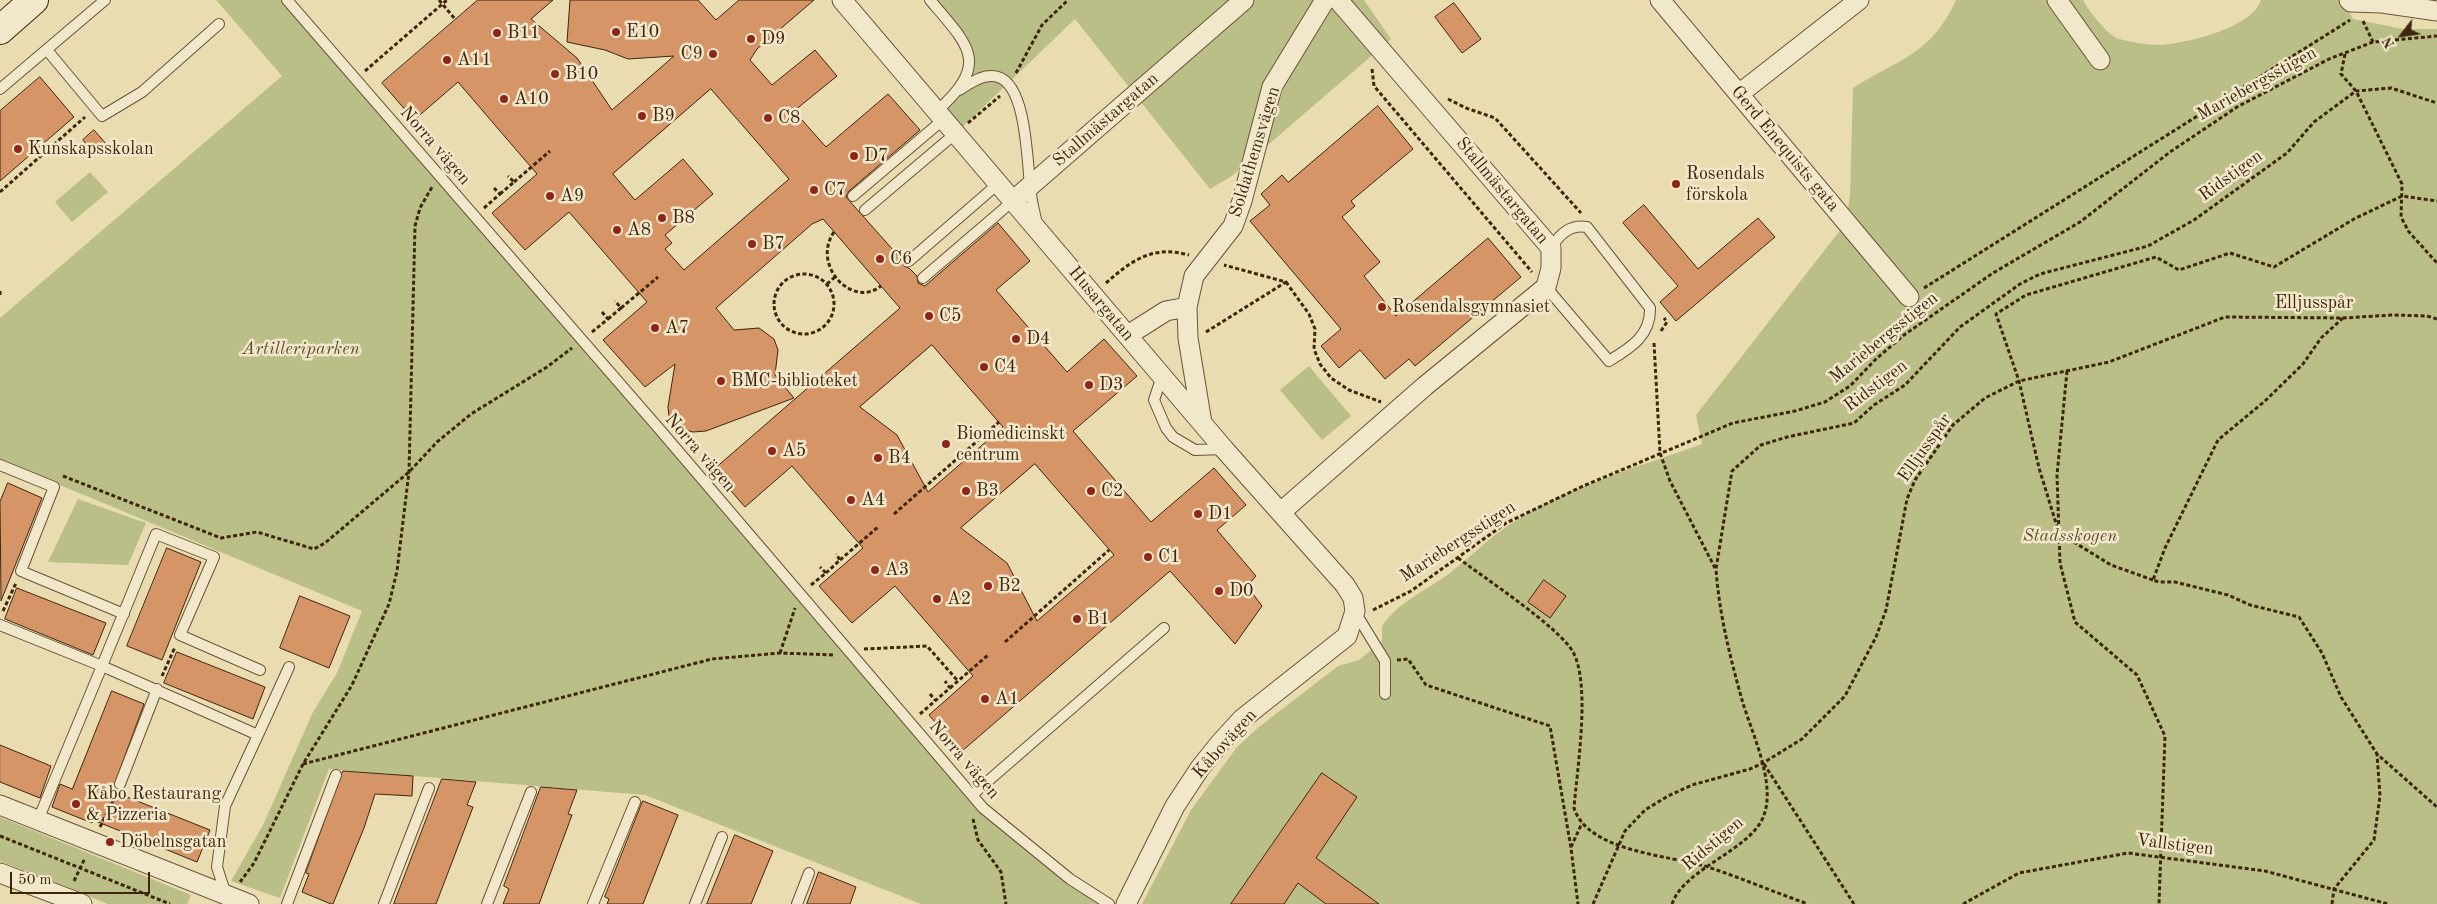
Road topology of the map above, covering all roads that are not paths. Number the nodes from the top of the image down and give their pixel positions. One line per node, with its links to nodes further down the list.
1 (34, 0): 15 (main road)
2 (106, 0): 16 (lane)
3 (286, 0): 55 (lane, Norra vägen)
4 (842, 0): 21 (street, Husargatan)
5 (930, 0): 19 (lane)
6 (1244, 0): 24 (street, Stallmästargatan)
7 (1326, 0): 34 (street, Soldathemsvägen)
8 (1338, 0): 29 (street, Stallmästargatan)
9 (1660, 0): 20 (street, Gerd Enequists gata)
10 (1859, 0): 20 (street)
11 (2057, 0): 17 (street)
12 (2352, 9): 13 (street)
13 (2437, 11)
14 (219, 24): 16 (lane)
15 (0, 30)
16 (47, 50): 18 (lane)
17 (2100, 60)
18 (0, 89)
19 (959, 90): 21 (lane); 24 (lane)
20 (1738, 94): 33 (street, Gerd Enequists gata)
21 (941, 115): 22 (street, Husargatan); 25 (lane)
22 (956, 133): 23 (street, Husargatan); 27 (lane)
23 (999, 183): 26 (street, Husargatan); 30 (lane)
24 (1030, 186): 26 (street, Stallmästargatan); 28 (lane)
25 (853, 196)
26 (1014, 200): 28 (street, Husargatan); 31 (lane)
27 (865, 210)
28 (1038, 230): 35 (street, Husargatan)
29 (1551, 248): 32 (street, Stallmästargatan); 32 (lane)
30 (909, 261)
31 (923, 278)
32 (1546, 287): 40 (street)
33 (1909, 297)
34 (1187, 308): 35 (street); 37 (street, Soldathemsvägen)
35 (1128, 335): 36 (street, Husargatan)
36 (1162, 376): 37 (street, Husargatan); 38 (lane)
37 (1202, 422): 38 (street, Husargatan)
38 (1224, 449): 40 (street, Husargatan)
39 (0, 465): 42 (lane)
40 (1282, 512): 41 (street, Husargatan)
41 (1355, 611): 49 (lane); 72 (street, Kåbovägen)
42 (124, 614): 45 (lane); 47 (lane)
43 (0, 625): 45 (lane)
44 (1164, 628): 55 (lane)
45 (102, 666): 48 (lane); 58 (lane)
46 (289, 667): 50 (lane)
47 (260, 670)
48 (157, 689): 50 (lane); 52 (lane)
49 (1385, 694)
50 (258, 735): 62 (lane)
51 (336, 775): 65 (lane)
52 (120, 784)
53 (429, 788): 66 (lane)
54 (531, 792): 67 (lane)
55 (972, 796): 71 (lane, Norra vägen)
56 (635, 802): 68 (lane)
57 (0, 804): 58 (street)
58 (38, 820): 62 (street)
59 (722, 837): 69 (lane)
60 (0, 872): 63 (street)
61 (809, 873): 70 (lane)
62 (225, 900): 64 (street)
63 (74, 901)
64 (249, 904)
65 (287, 904)
66 (384, 904)
67 (487, 904)
68 (593, 904)
69 (695, 904)
70 (797, 904)
71 (1109, 904)
72 (1126, 904)

